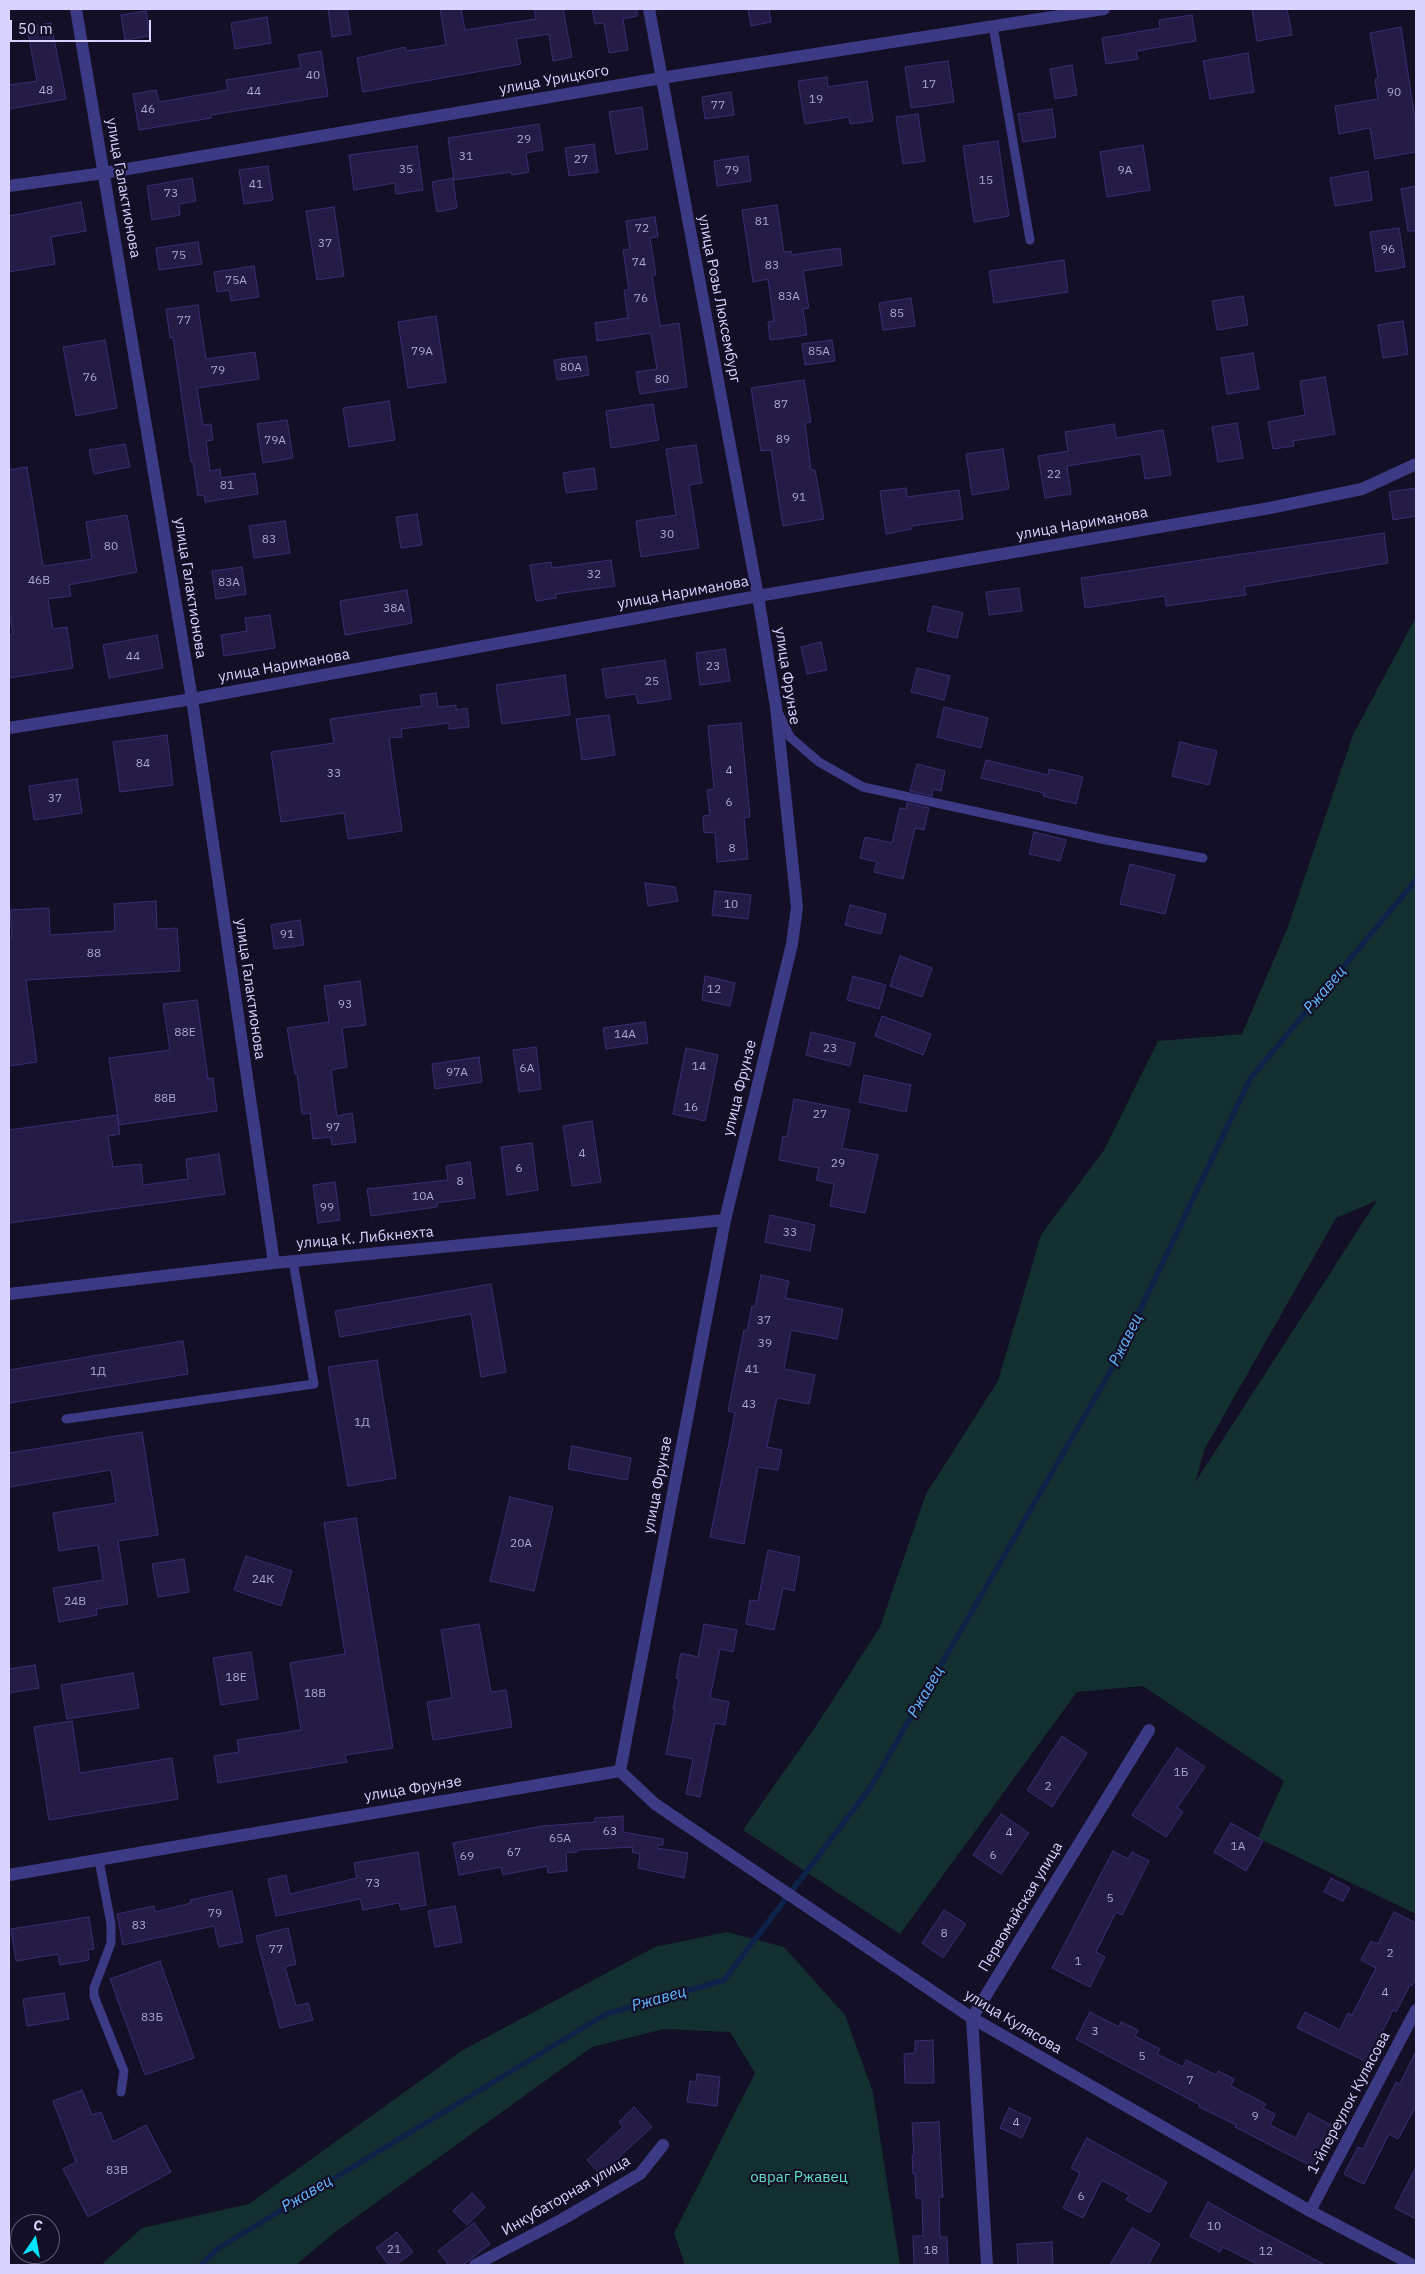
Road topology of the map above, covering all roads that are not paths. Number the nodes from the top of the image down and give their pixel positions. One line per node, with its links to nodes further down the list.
1 (76, 9): 6 (street, улица Галактионова)
2 (649, 9): 5 (street, улица Розы Люксембург)
3 (1104, 9): 4 (street, улица Урицкого)
4 (992, 26): 5 (street, улица Урицкого); 8 (lane)
5 (661, 78): 6 (street, улица Урицкого); 10 (street, улица Розы Люксембург)
6 (104, 173): 7 (street, улица Урицкого); 11 (street, улица Галактионова)
7 (9, 186)
8 (1030, 240)
9 (1416, 464): 10 (street, улица Нариманова)
10 (758, 596): 11 (street, улица Нариманова); 12 (street, улица Фрунзе)
11 (192, 699): 13 (street, улица Нариманова); 17 (street, улица Галактионова)
12 (776, 707): 14 (lane); 15 (street, улица Фрунзе)
13 (9, 728)
14 (1203, 858)
15 (725, 1220): 16 (street, улица К. Либкнехта); 21 (street, улица Фрунзе)
16 (293, 1261): 17 (street, улица К. Либкнехта); 19 (lane)
17 (274, 1263): 18 (street, улица К. Либкнехта)
18 (9, 1294)
19 (66, 1419)
20 (1149, 1730): 25 (street, Первомайская улица)
21 (620, 1771): 22 (street, улица Фрунзе); 25 (street, улица Кулясова)
22 (99, 1860): 23 (street, улица Фрунзе); 26 (lane)
23 (9, 1875)
24 (1416, 2010): 28 (street, 1-йпереулок Кулясова)
25 (972, 2018): 28 (street, улица Кулясова); 30 (street)
26 (121, 2092)
27 (663, 2145): 29 (street, Инкубаторная улица)
28 (1310, 2211): 31 (street, улица Кулясова)
29 (476, 2265)
30 (987, 2265)
31 (1413, 2265)

